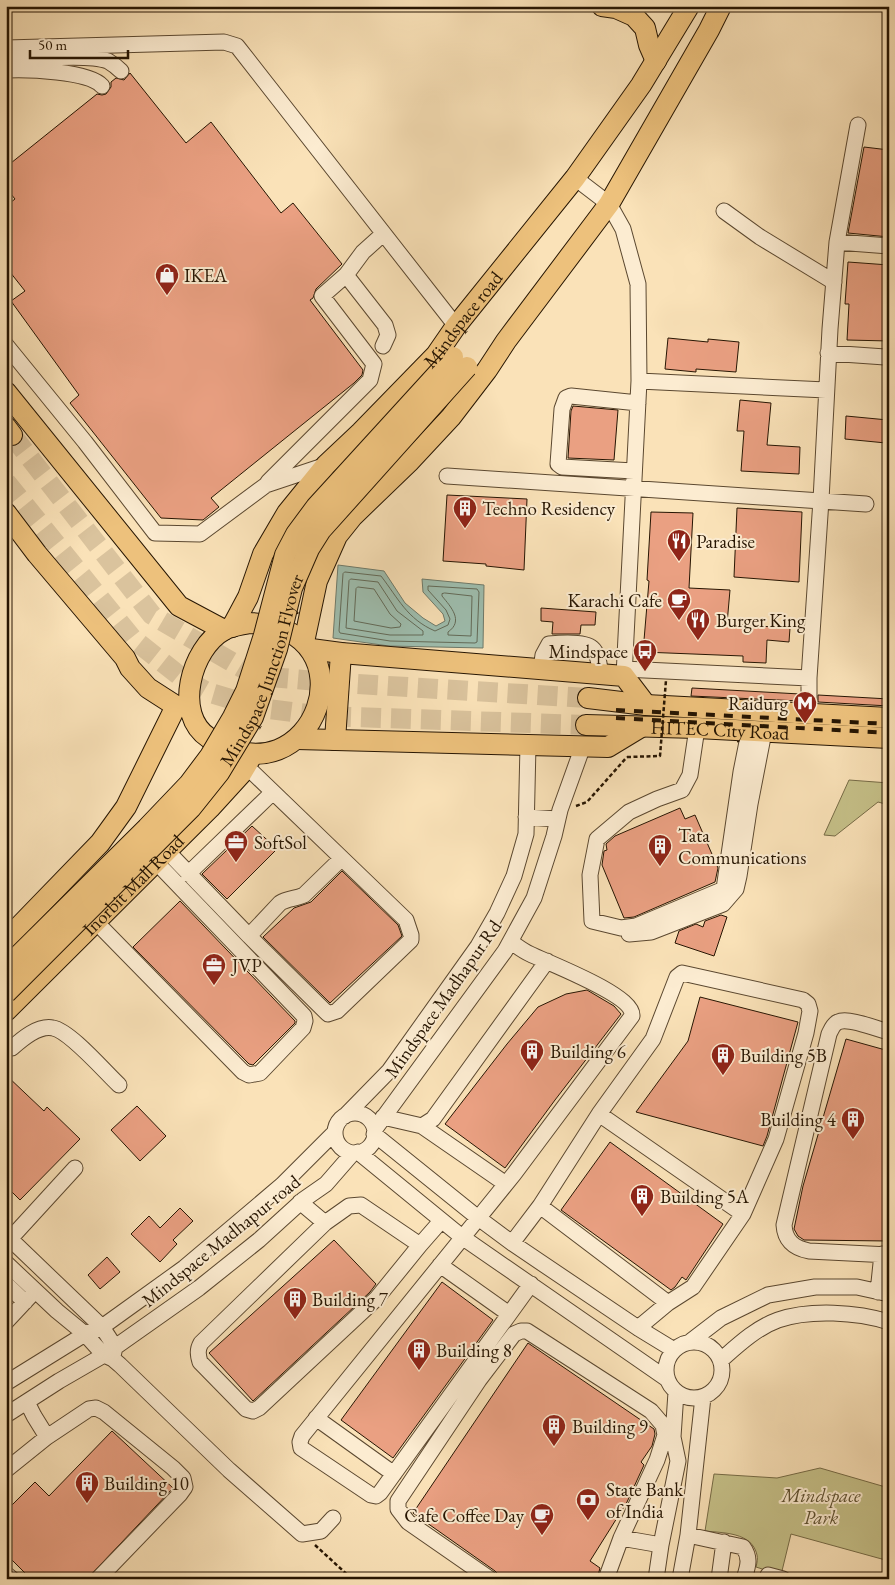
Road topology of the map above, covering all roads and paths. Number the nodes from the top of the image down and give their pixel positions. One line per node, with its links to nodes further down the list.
1 (602, 6): 8 (main road)
2 (689, 6): 8 (main road, Mindspace road)
3 (721, 6): 5 (main road)
4 (737, 6): 5 (main road)
5 (709, 30): 14 (main road)
6 (6, 48): 16 (street)
7 (6, 61): 10 (street)
8 (656, 61): 13 (main road, Mindspace road)
9 (6, 70): 11 (street)
10 (120, 71)
11 (102, 86)
12 (858, 125): 17 (street)
13 (575, 178): 14 (street); 21 (main road, Mindspace road)
14 (609, 204): 22 (main road); 28 (street)
15 (724, 211): 20 (street)
16 (383, 234): 19 (street); 21 (street)
17 (837, 242): 18 (street); 20 (street)
18 (889, 246)
19 (346, 275): 24 (street); 35 (street)
20 (834, 282): 25 (street)
21 (460, 321): 27 (main road, Mindspace Junction Flyover); 32 (main road, Mindspace road)
22 (506, 341): 27 (main road, Mindspace Junction Flyover); 41 (main road)
23 (6, 345): 35 (street)
24 (383, 346)
25 (828, 353): 26 (street); 29 (street)
26 (884, 357)
27 (460, 362): 78 (main road, Mindspace Junction Flyover, bridge); 80 (main road, Mindspace Junction Flyover, bridge)
28 (639, 381): 29 (street); 31 (street)
29 (826, 390): 37 (street)
30 (6, 392): 40 (main road)
31 (638, 403): 33 (street); 33 (street)
32 (326, 465): 35 (street); 40 (main road, Mindspace road)
33 (634, 471): 36 (street)
34 (447, 476): 36 (street)
35 (266, 485)
36 (634, 487): 37 (street); 44 (street)
37 (821, 500): 38 (street); 46 (street)
38 (866, 504)
39 (6, 513): 49 (main road)
40 (228, 629): 41 (main road); 49 (main road)
41 (308, 646): 42 (main road); 58 (main road)
42 (341, 653): 43 (main road); 59 (main road)
43 (541, 669): 45 (main road); 45 (street)
44 (624, 672): 45 (main road); 46 (street); 50 (main road)
45 (601, 674)
46 (809, 678): 51 (street)
47 (666, 680): 64 (path, bridge)
48 (588, 698): 50 (main road, HITEC City Road)
49 (185, 702): 62 (main road); 75 (main road)
50 (646, 705): 51 (main road, HITEC City Road)
51 (808, 714): 52 (main road, HITEC City Road)
52 (889, 718)
53 (586, 725): 54 (main road, HITEC City Road)
54 (641, 727): 55 (main road, HITEC City Road); 61 (main road)
55 (697, 728): 56 (main road, HITEC City Road); 72 (street)
56 (757, 732): 57 (main road, HITEC City Road); 72 (street); 72 (street)
57 (889, 738)
58 (297, 739): 59 (main road); 62 (main road)
59 (335, 740): 60 (main road)
60 (528, 745): 61 (main road); 65 (street)
61 (583, 746): 66 (street, Mindspace Madhapur Rd)
62 (249, 760): 63 (street); 67 (main road, Inorbit Mall Road)
63 (273, 792): 68 (street); 71 (street)
64 (587, 802)
65 (526, 817): 66 (street); 69 (street)
66 (558, 819): 70 (street, Mindspace Madhapur Rd)
67 (161, 856): 71 (street); 73 (main road, Inorbit Mall Road); 73 (street)
68 (341, 858): 74 (street); 74 (street)
69 (516, 870): 70 (street); 86 (street)
70 (542, 873): 76 (street, Mindspace Madhapur Rd)
71 (188, 874): 74 (street)
72 (592, 921)
73 (96, 922): 79 (main road, Inorbit Mall Road)
74 (249, 936)
75 (10, 937): 79 (main road)
76 (510, 942): 77 (street); 88 (street, Mindspace Madhapur Rd)
77 (546, 962): 87 (street); 92 (street)
78 (6, 968)
79 (47, 971): 81 (main road, Inorbit Mall Road)
80 (6, 993)
81 (6, 1011)
82 (889, 1032): 103 (street)
83 (6, 1047): 84 (street)
84 (119, 1085)
85 (599, 1114): 94 (street); 95 (street); 95 (street)
86 (346, 1116): 88 (street); 89 (street)
87 (422, 1126): 88 (street); 92 (street)
88 (377, 1127): 90 (street); 96 (street)
89 (335, 1132): 90 (street); 115 (street, Mindspace Madhapur road)
90 (356, 1153): 93 (street, Mindspace Madhapur road); 97 (street)
91 (75, 1168): 99 (street)
92 (506, 1184): 96 (street)
93 (300, 1202): 98 (street); 121 (street, Mindspace Madhapur road)
94 (540, 1206): 101 (street); 111 (street)
95 (743, 1214): 111 (street)
96 (477, 1217): 100 (street); 101 (street)
97 (441, 1221): 100 (street); 102 (street)
98 (325, 1223): 102 (street); 102 (street)
99 (8, 1237): 115 (street)
100 (462, 1238): 105 (street); 107 (street)
101 (512, 1243): 116 (street)
102 (420, 1245)
103 (885, 1254): 109 (street)
104 (6, 1263): 108 (street)
105 (440, 1265): 112 (street); 128 (street)
106 (6, 1284): 110 (street)
107 (531, 1284): 112 (street); 124 (street)
108 (35, 1291): 110 (street); 117 (street)
109 (883, 1293): 119 (street)
110 (25, 1302): 113 (street)
111 (668, 1303): 116 (street)
112 (506, 1318): 118 (street); 133 (street)
113 (6, 1322)
114 (889, 1322): 122 (street)
115 (102, 1327): 117 (street, Mindspace Madhapur road); 121 (street)
116 (638, 1328): 120 (street)
117 (85, 1334): 121 (street); 123 (street, Mindspace Madhapur road)
118 (514, 1334): 130 (street); 144 (street)
119 (691, 1342): 120 (street); 122 (street)
120 (674, 1350): 124 (street)
121 (111, 1354): 126 (street, Mindspace Madhapur road); 135 (street)
122 (721, 1360): 125 (street)
123 (6, 1383)
124 (672, 1386): 125 (street); 131 (street)
125 (703, 1397): 136 (street)
126 (27, 1402): 127 (street, Mindspace Madhapur road); 129 (street)
127 (6, 1415)
128 (316, 1418): 133 (street); 133 (street)
129 (47, 1437): 132 (street); 142 (street)
130 (657, 1460): 131 (street); 137 (street)
131 (678, 1461): 139 (street)
132 (6, 1470)
133 (394, 1474)
134 (333, 1518): 135 (street)
135 (302, 1534): 143 (path)
136 (688, 1535): 138 (street); 147 (street)
137 (621, 1538): 139 (street); 145 (street)
138 (724, 1542): 148 (street); 149 (street)
139 (661, 1545): 146 (street)
140 (6, 1574): 141 (street)
141 (12, 1579)
142 (98, 1579)
143 (352, 1579)
144 (490, 1579)
145 (606, 1579)
146 (656, 1579)
147 (680, 1579)
148 (719, 1579)
149 (744, 1579)

